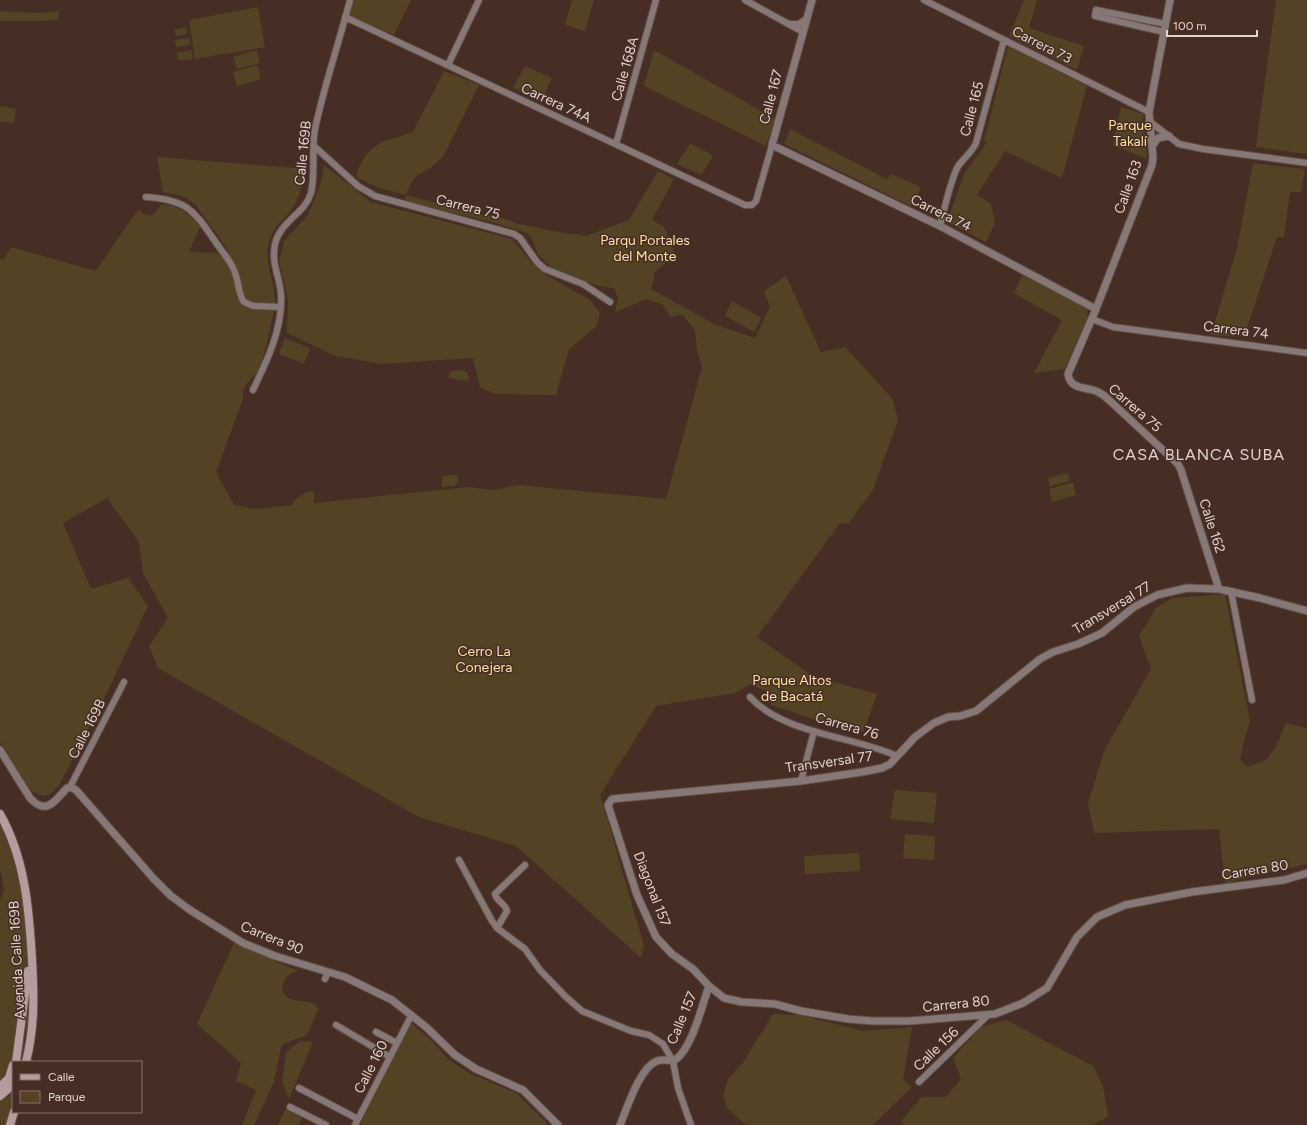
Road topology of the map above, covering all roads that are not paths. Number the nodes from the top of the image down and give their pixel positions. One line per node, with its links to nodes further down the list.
1 (350, 0): 8 (street, Calle 169B)
2 (478, 0): 17 (street)
3 (656, 0): 21 (street, Calle 168A)
4 (745, 0): 11 (street)
5 (812, 0): 9 (street, Calle 167)
6 (924, 0): 16 (street, Carrera 73)
7 (1170, 0): 12 (street, Calle 163)
8 (345, 17): 17 (street, Carrera 74A); 23 (street, Calle 169B)
9 (806, 19): 11 (street); 14 (street, Calle 167)
10 (1147, 20): 12 (street); 13 (street); 13 (street)
11 (789, 24): 14 (street)
12 (1166, 24): 15 (street, Calle 163)
13 (1146, 28): 15 (street)
14 (803, 32): 22 (street, Calle 167)
15 (1164, 32): 18 (street, Calle 163)
16 (1004, 40): 18 (street, Carrera 73); 28 (street, Calle 165)
17 (448, 65): 21 (street, Carrera 74A)
18 (1149, 112): 19 (street, Calle 163)
19 (1149, 121): 20 (street); 24 (street, Calle 163)
20 (1169, 136): 24 (street); 25 (street)
21 (616, 144): 27 (street, Carrera 74A)
22 (772, 145): 27 (street, Calle 167); 28 (street, Carrera 74)
23 (314, 146): 29 (street, Carrera 75); 30 (street, Calle 169B)
24 (1152, 146): 31 (street, Calle 163)
25 (1307, 163)
26 (146, 197): 30 (street)
27 (756, 201)
28 (940, 226): 31 (street, Carrera 74)
29 (610, 302)
30 (281, 307): 35 (street, Calle 169B)
31 (1096, 309): 32 (street, Calle 163)
32 (1092, 319): 33 (street, Carrera 74); 34 (street, Calle 163)
33 (1307, 352)
34 (1068, 374): 36 (street, Carrera 75)
35 (253, 390)
36 (1181, 470): 37 (street, Calle 162)
37 (1219, 589): 38 (street); 45 (street, Transversal 77)
38 (1231, 591): 39 (street); 42 (street)
39 (1307, 611)
40 (124, 682): 47 (street, Calle 169B)
41 (750, 697): 43 (street, Carrera 76)
42 (1252, 700)
43 (814, 731): 45 (street, Carrera 76); 46 (street)
44 (0, 750): 47 (street)
45 (897, 756): 46 (street, Transversal 77)
46 (801, 780): 48 (street, Transversal 77)
47 (70, 787): 77 (street, Carrera 90)
48 (608, 805): 55 (street, Diagonal 157)
49 (0, 814): 54 (main road, Avenida Calle 169B)
50 (459, 860): 53 (street)
51 (525, 865): 53 (street)
52 (1307, 873): 56 (street, Carrera 80)
53 (497, 928): 64 (street)
54 (31, 947): 62 (main road); 63 (main road, Avenida Calle 169B)
55 (709, 986): 56 (street, Carrera 80); 64 (street, Calle 157)
56 (987, 1016): 67 (street, Calle 156)
57 (409, 1020): 60 (street, Calle 160)
58 (336, 1025): 61 (street)
59 (376, 1032): 60 (street)
60 (397, 1043): 61 (street, Calle 160)
61 (390, 1057): 73 (street, Calle 160)
62 (15, 1061)
63 (26, 1061)
64 (673, 1061): 78 (street, Calle 157); 79 (street)
65 (12, 1069): 68 (main road)
66 (12, 1080): 70 (main road)
67 (919, 1082)
68 (0, 1087)
69 (299, 1088): 73 (street)
70 (0, 1096)
71 (290, 1107): 74 (street)
72 (14, 1113): 75 (main road)
73 (357, 1122)
74 (318, 1123): 76 (street)
75 (10, 1125)
76 (326, 1125)
77 (558, 1125)
78 (620, 1125)
79 (691, 1125)

